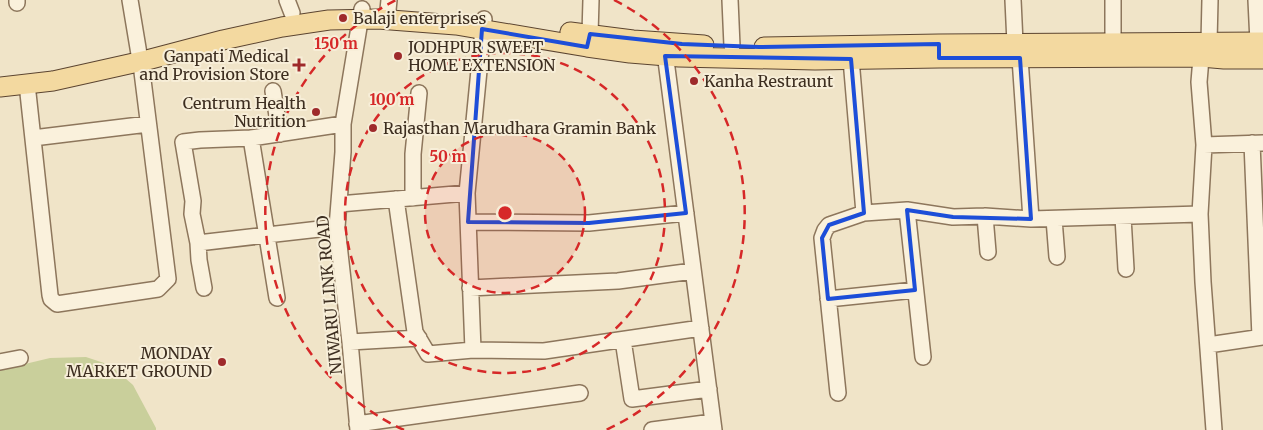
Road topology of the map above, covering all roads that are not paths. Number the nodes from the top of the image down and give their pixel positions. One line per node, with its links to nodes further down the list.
1 (130, 0): 20 (street)
2 (591, 0): 12 (street)
3 (730, 0): 14 (street)
4 (1013, 0): 18 (street)
5 (1113, 0): 13 (street)
6 (1210, 0): 15 (street)
7 (1256, 0): 16 (street)
8 (289, 6): 10 (main road); 20 (main road)
9 (388, 10): 10 (main road); 11 (main road)
10 (361, 14): 20 (main road); 28 (street, NIWARU LINK ROAD)
11 (483, 24): 12 (main road); 34 (street)
12 (588, 41): 17 (main road)
13 (1113, 43): 15 (main road); 18 (main road)
14 (732, 46): 17 (main road); 19 (main road)
15 (1204, 47): 16 (main road); 18 (main road); 33 (street)
16 (1261, 47)
17 (665, 49): 21 (main road); 39 (street)
18 (1018, 50): 19 (main road); 44 (street)
19 (939, 51): 21 (main road)
20 (139, 55): 22 (main road); 23 (main road); 27 (street)
21 (851, 59): 40 (street)
22 (0, 75)
23 (27, 84): 24 (main road); 30 (street)
24 (0, 87)
25 (273, 91): 29 (street)
26 (418, 93): 35 (street)
27 (148, 124): 30 (street); 30 (street)
28 (343, 124): 29 (street); 37 (street, NIWARU LINK ROAD)
29 (280, 134): 31 (street)
30 (33, 138)
31 (251, 138): 48 (street); 49 (street)
32 (1258, 143): 33 (street); 60 (street)
33 (1204, 145): 41 (street)
34 (467, 193): 35 (street); 46 (street)
35 (413, 198): 36 (street)
36 (396, 199): 37 (street); 61 (street)
37 (339, 204): 47 (street, NIWARU LINK ROAD)
38 (907, 210): 40 (street); 42 (street); 56 (street)
39 (686, 213): 46 (street); 53 (street)
40 (864, 213): 58 (street)
41 (1200, 214): 43 (street); 64 (street)
42 (985, 216): 44 (street); 50 (street)
43 (1123, 216): 45 (street); 52 (street)
44 (1031, 219): 45 (street)
45 (1054, 219): 51 (street)
46 (468, 222): 55 (street)
47 (338, 227): 48 (street); 63 (street, NIWARU LINK ROAD)
48 (267, 236): 49 (street); 57 (street)
49 (198, 243): 54 (street)
50 (988, 252)
51 (1057, 257)
52 (1126, 269)
53 (693, 272): 55 (street); 59 (street)
54 (204, 288)
55 (470, 288): 65 (street)
56 (916, 290): 58 (street); 66 (street)
57 (277, 298)
58 (828, 299): 71 (street)
59 (701, 328): 62 (street); 69 (street)
60 (1262, 337): 64 (street)
61 (419, 338): 63 (street); 65 (street)
62 (623, 340): 65 (street); 69 (street)
63 (350, 342): 73 (street, NIWARU LINK ROAD)
64 (1208, 345): 75 (street)
65 (472, 350)
66 (923, 357)
67 (20, 358): 68 (street)
68 (0, 362)
69 (709, 389): 72 (street)
70 (580, 393): 73 (street)
71 (838, 393)
72 (713, 426): 74 (street)
73 (358, 427)
74 (652, 430)
75 (1214, 430)

